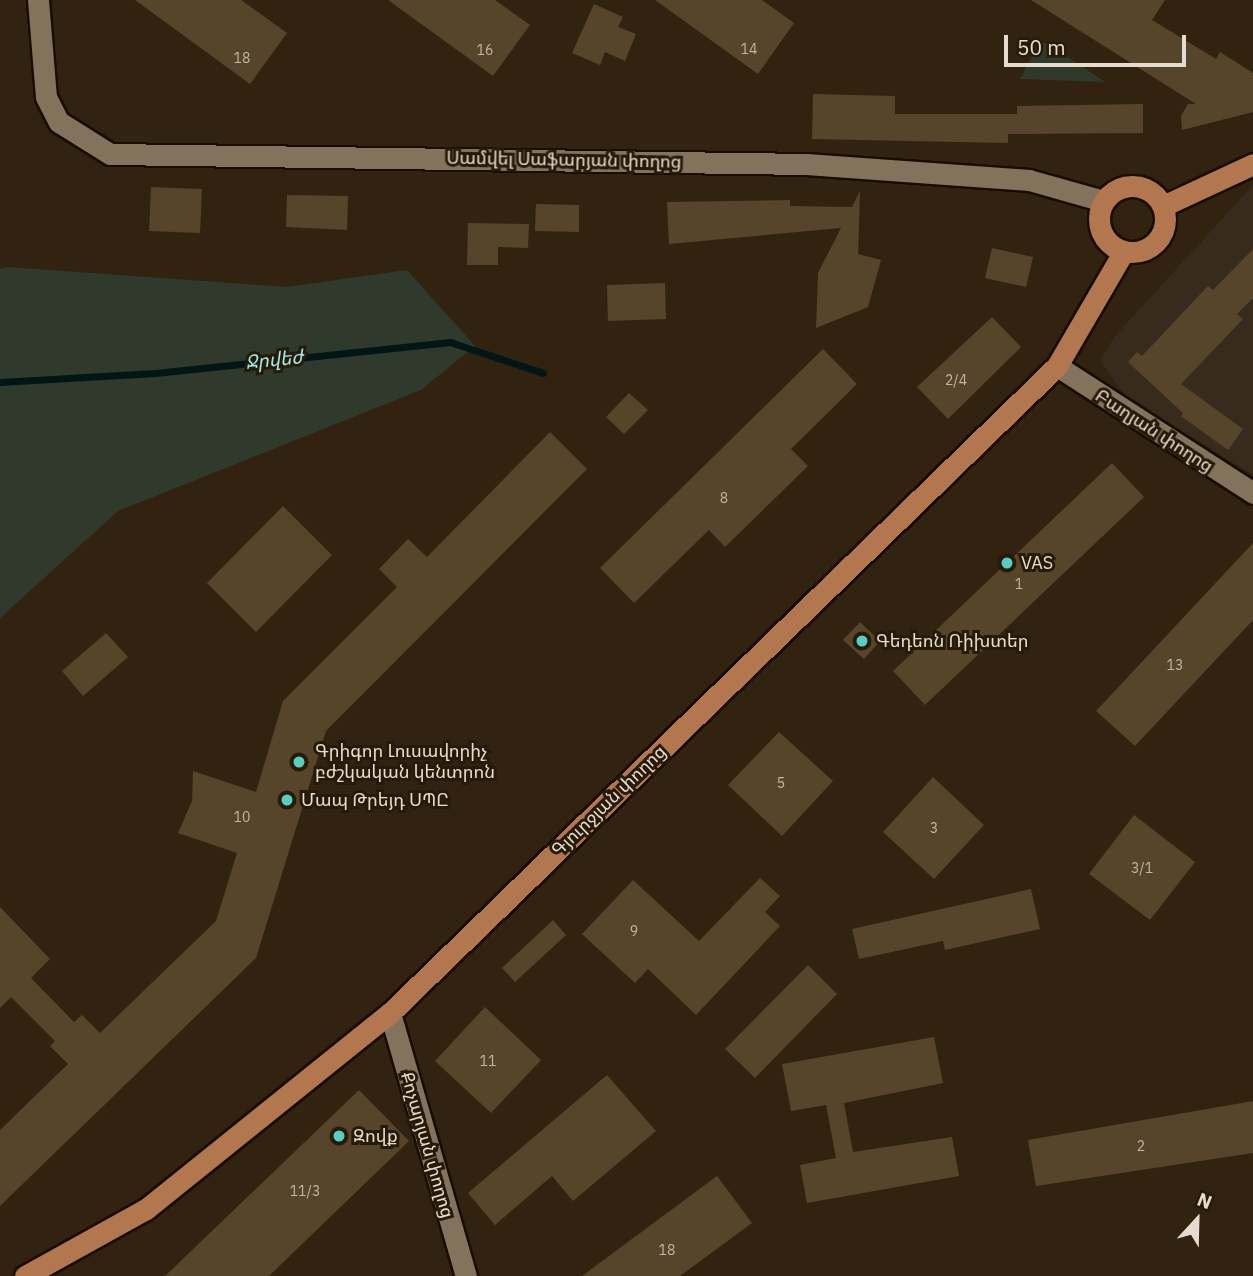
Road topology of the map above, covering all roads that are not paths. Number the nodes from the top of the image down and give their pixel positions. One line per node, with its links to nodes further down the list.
1 (38, 0): 3 (street, Սամվել Սաֆարյան փողոց)
2 (1253, 164): 4 (main road)
3 (1103, 201): 4 (main road); 5 (main road)
4 (1163, 206): 5 (main road)
5 (1124, 251): 6 (main road, Գյուրջյան փողոց)
6 (1057, 366): 7 (street, Բաղյան փողոց); 8 (main road, Գյուրջյան փողոց)
7 (1253, 493)
8 (390, 1013): 9 (main road, Գյուրջյան փողոց); 10 (street, Քոչարյան փողոց)
9 (25, 1276)
10 (466, 1276)

